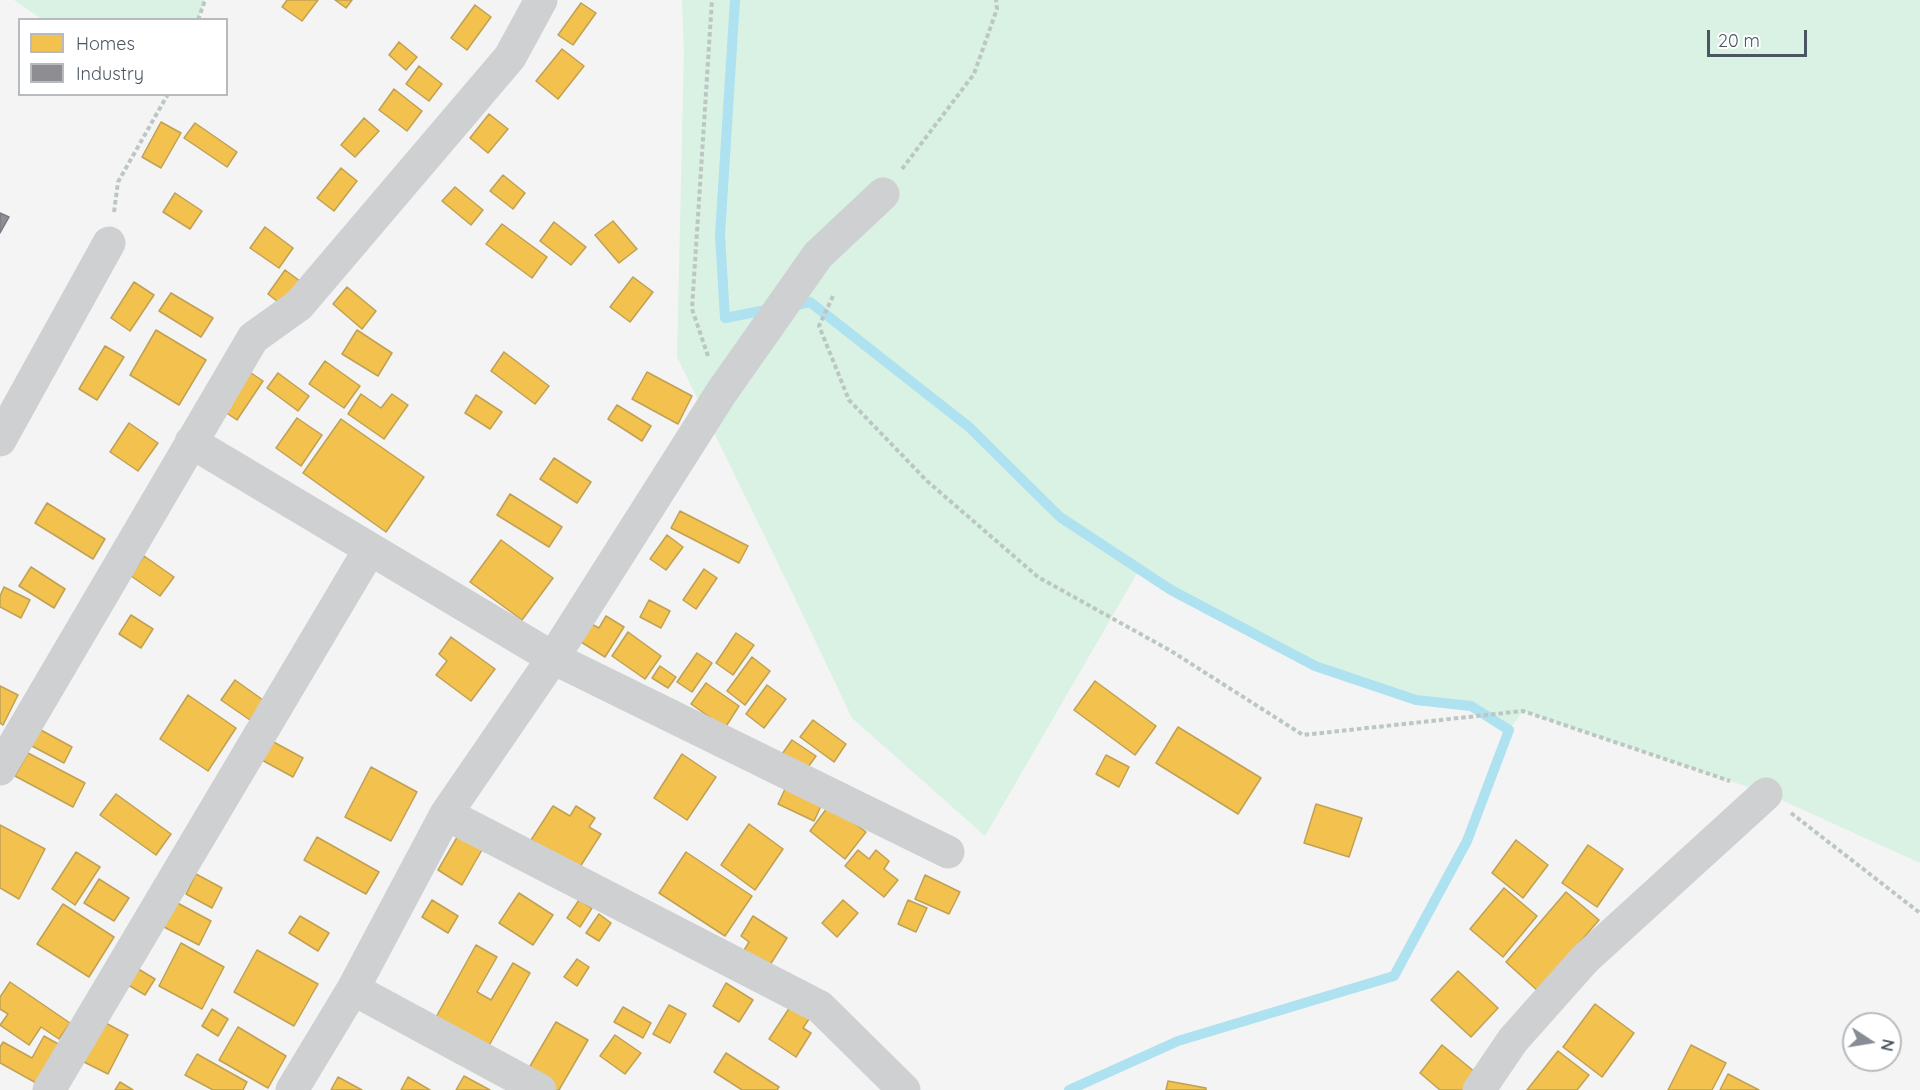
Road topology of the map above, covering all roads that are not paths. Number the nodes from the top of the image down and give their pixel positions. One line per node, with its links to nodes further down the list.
1 (541, 0): 5 (street)
2 (883, 195): 7 (street)
3 (109, 243): 4 (street)
4 (0, 440)
5 (191, 442): 6 (street); 8 (street)
6 (370, 549): 7 (street); 13 (street)
7 (553, 658): 10 (street); 11 (street)
8 (0, 769)
9 (1766, 794): 17 (street)
10 (446, 814): 12 (street); 16 (street)
11 (948, 852)
12 (352, 989): 14 (street); 15 (street)
13 (49, 1090)
14 (292, 1090)
15 (540, 1090)
16 (904, 1090)
17 (1479, 1090)

